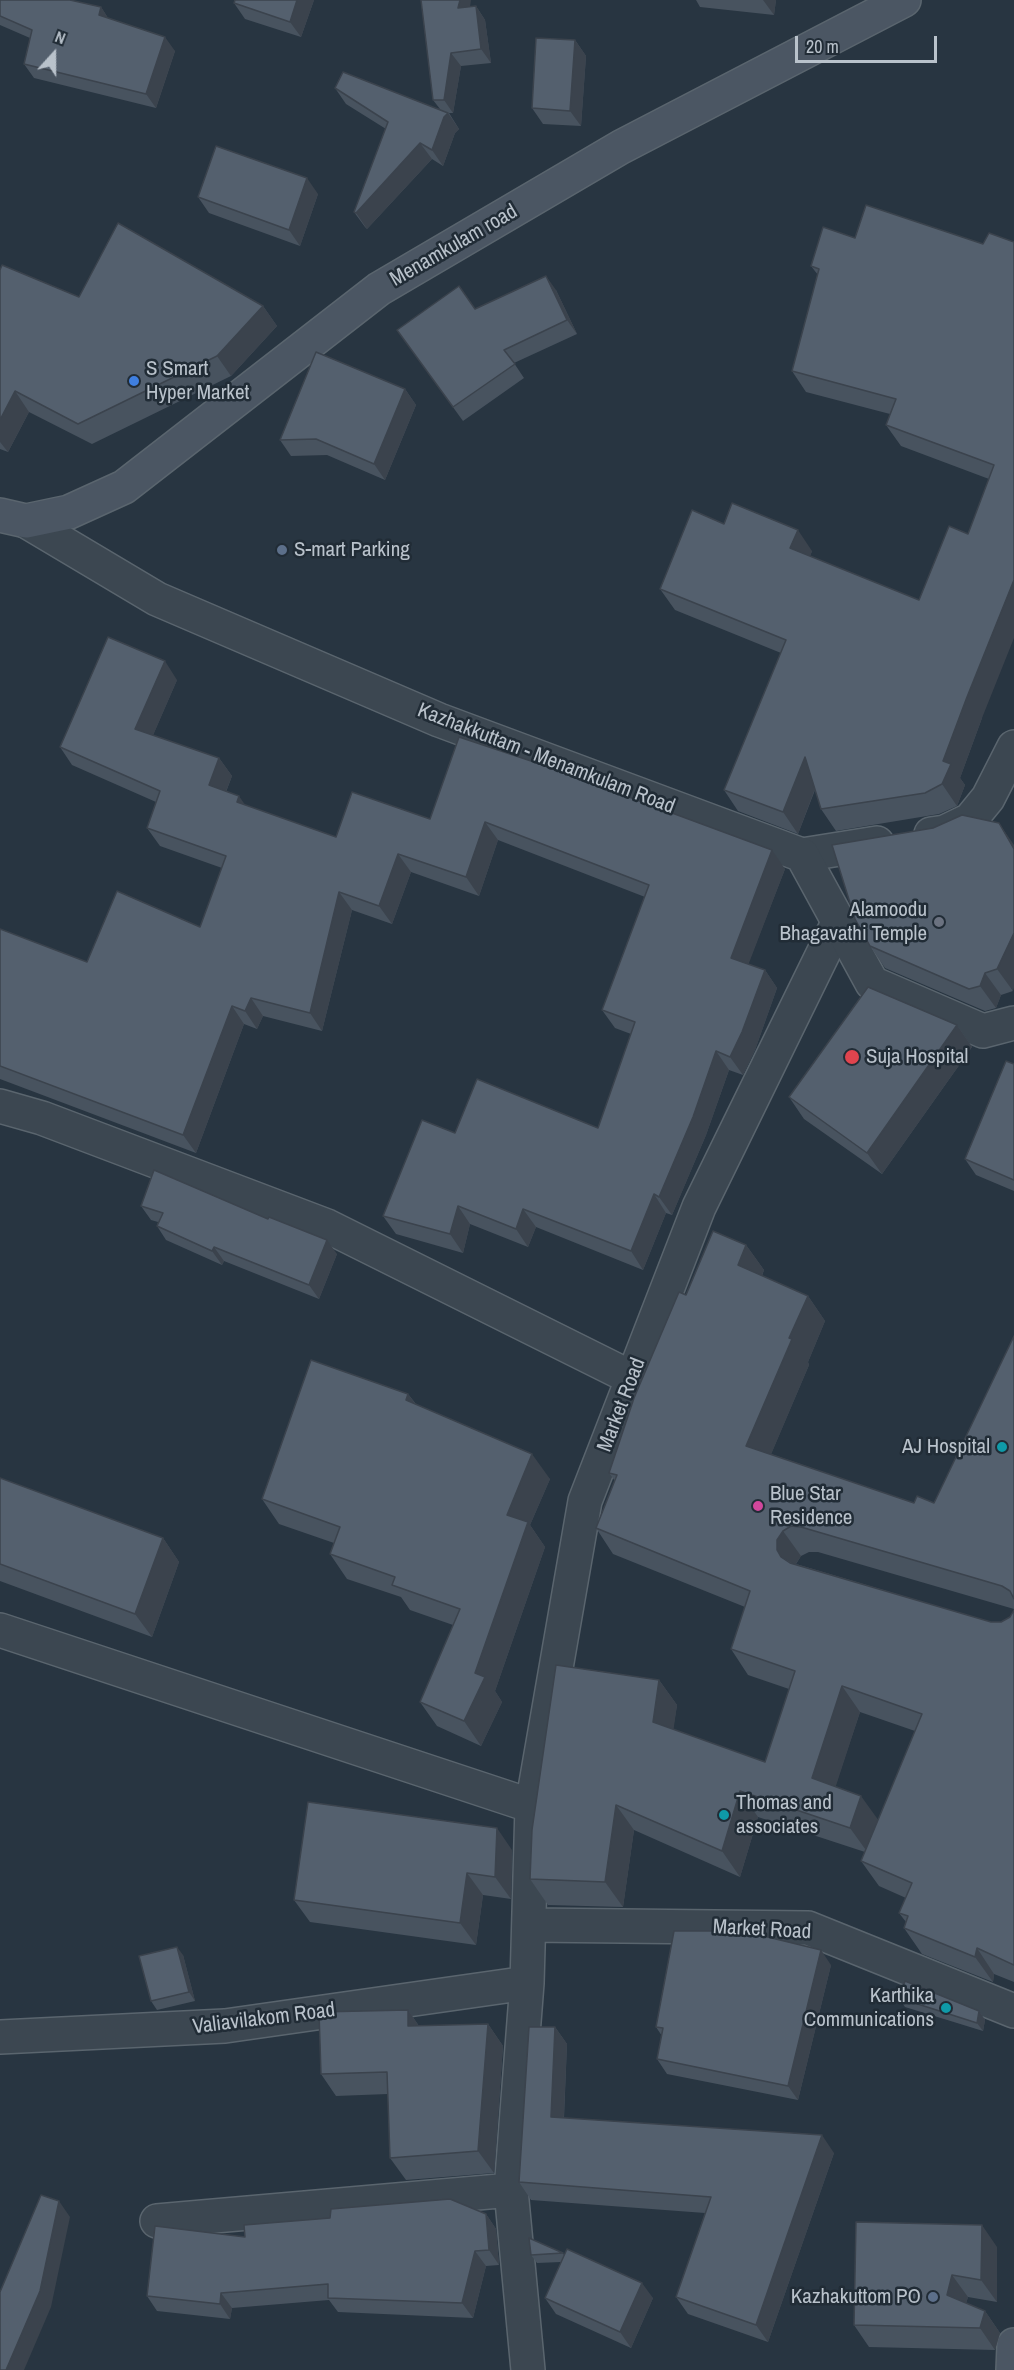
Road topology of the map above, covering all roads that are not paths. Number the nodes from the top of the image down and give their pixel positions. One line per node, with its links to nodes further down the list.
1 (904, 0): 2 (main road, Menamkulam road)
2 (7, 516): 4 (street, Kazhakkuttam - Menamkulam Road)
3 (1014, 747): 4 (street)
4 (802, 855): 5 (street)
5 (839, 921): 6 (street); 8 (street, Market Road)
6 (1014, 1023)
7 (0, 1106): 8 (street)
8 (632, 1378): 10 (street, Market Road)
9 (0, 1630): 10 (street)
10 (532, 1806): 11 (street, Market Road)
11 (530, 1925): 12 (street, Market Road); 13 (street, Market Road)
12 (527, 1983): 14 (street, Valiavilakom Road); 15 (street, Market Road)
13 (1014, 2011)
14 (0, 2037)
15 (511, 2190): 16 (street); 18 (street, Market Road)
16 (157, 2221)
17 (1014, 2345): 19 (main road)
18 (528, 2370)
19 (1013, 2370)

